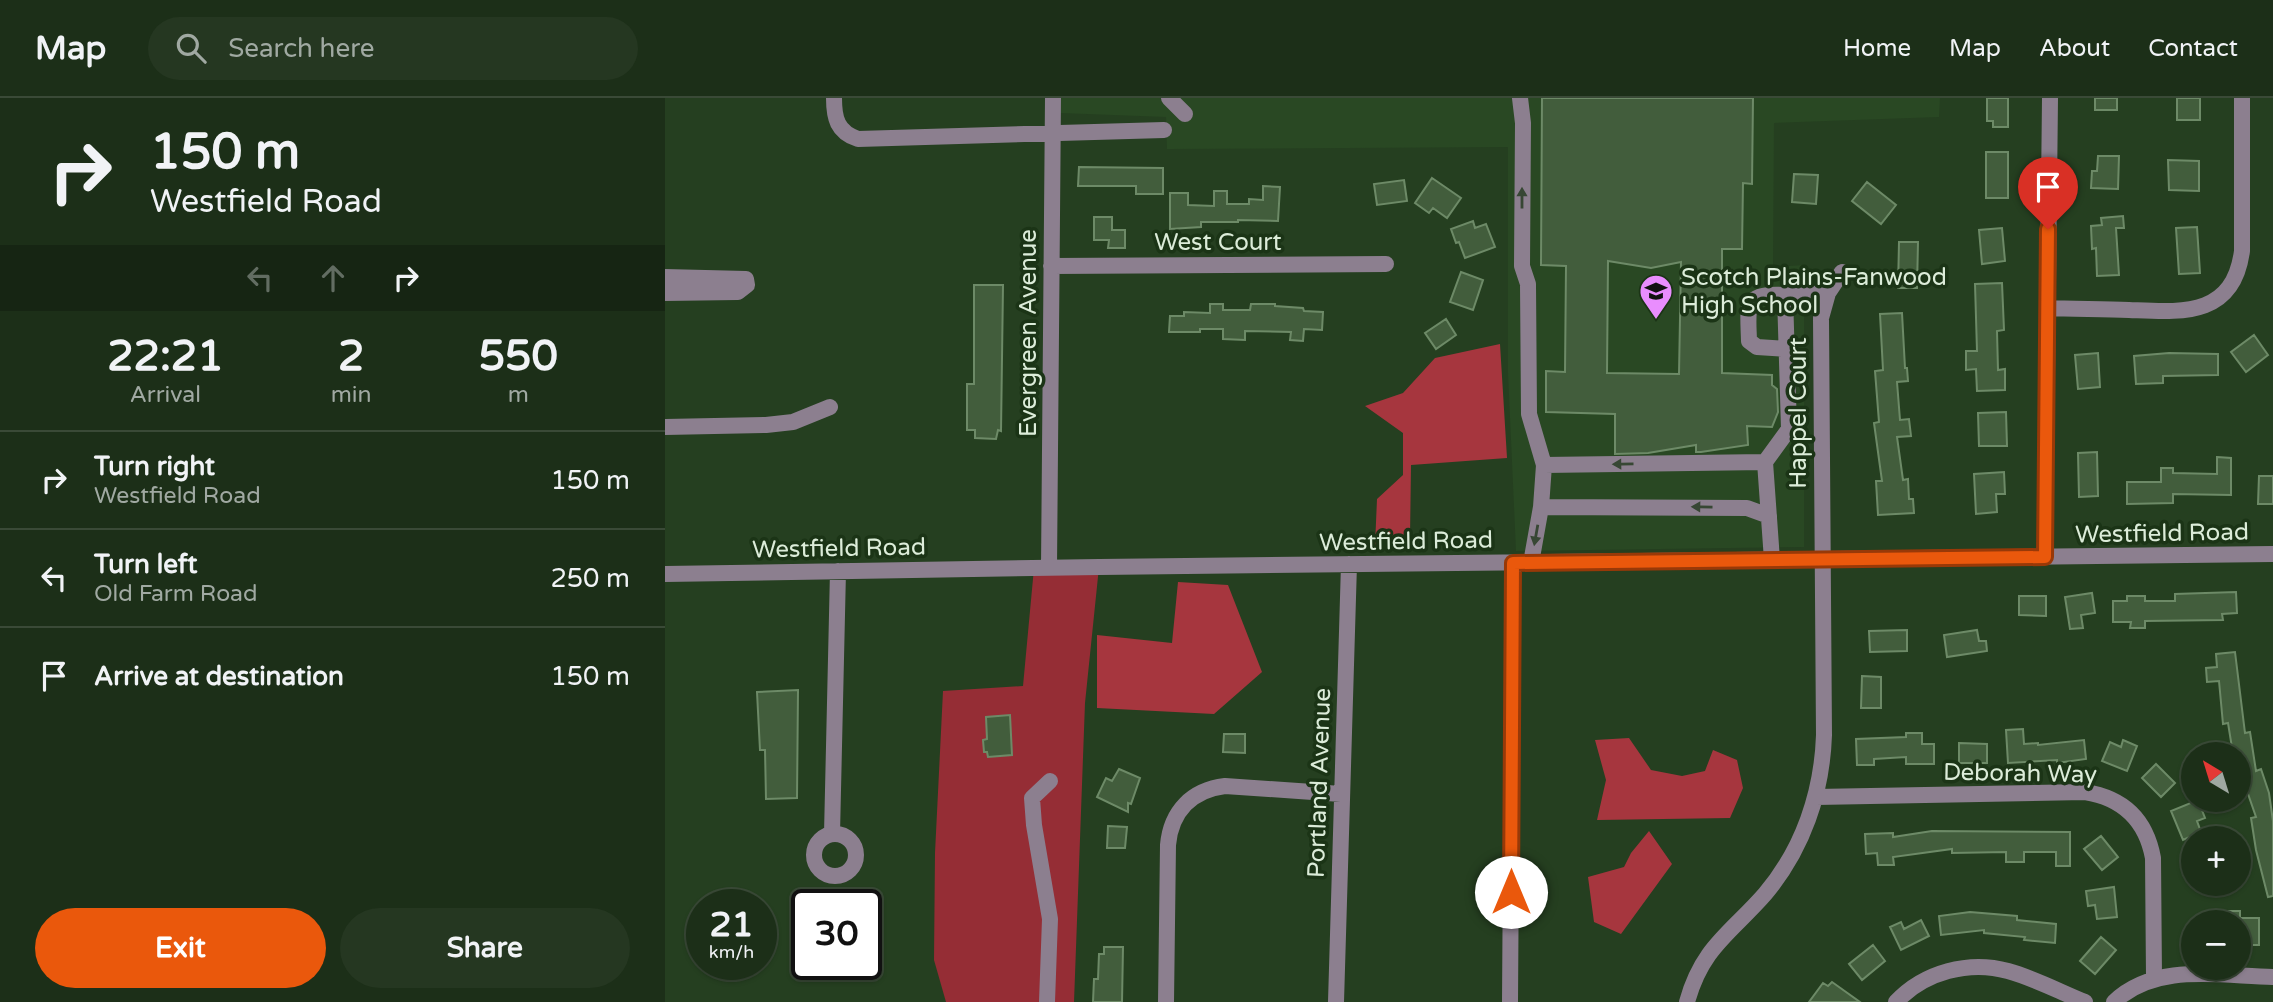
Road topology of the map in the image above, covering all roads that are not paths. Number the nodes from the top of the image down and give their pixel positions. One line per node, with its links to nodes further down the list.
1 (834, 98): 9 (street)
2 (1053, 98): 9 (street, Evergreen Avenue)
3 (1168, 98): 7 (street)
4 (1520, 98): 22 (street, one-way to 4)
5 (2050, 98): 17 (street)
6 (2242, 98): 17 (street)
7 (1185, 114)
8 (1164, 130): 9 (street)
9 (1052, 132): 11 (street, Evergreen Avenue)
10 (1386, 264): 11 (street, West Court)
11 (1051, 266): 32 (street, Evergreen Avenue)
12 (1842, 272): 15 (street, Happel Court)
13 (665, 277): 14 (street)
14 (665, 293)
15 (1828, 293): 16 (street); 27 (street, Happel Court)
16 (1785, 295): 18 (street); 18 (street)
17 (2047, 308): 26 (street)
18 (1786, 349): 21 (street)
19 (830, 407): 20 (street)
20 (665, 427)
21 (1765, 462): 22 (street, one-way to 22); 24 (street)
22 (1544, 465): 23 (street)
23 (1541, 507): 24 (street, one-way to 23); 30 (street, one-way to 30)
24 (1769, 516): 28 (street)
25 (2273, 554): 26 (street, Westfield Road)
26 (2045, 557): 27 (street, Westfield Road)
27 (1821, 559): 28 (street, Westfield Road); 37 (street, Happel Court)
28 (1772, 560): 30 (street, Westfield Road)
29 (1513, 563): 30 (street, Westfield Road); 31 (street, Westfield Road); 44 (street)
30 (1531, 563)
31 (1349, 564): 32 (street, Westfield Road); 36 (street, Portland Avenue)
32 (1049, 568): 33 (street, Westfield Road)
33 (838, 571): 34 (street, Westfield Road); 38 (street)
34 (665, 574)
35 (1050, 781): 41 (street)
36 (1341, 794): 42 (street); 43 (street, Portland Avenue)
37 (1816, 797): 40 (street, Deborah Way); 45 (street, Happel Court)
38 (832, 834)
39 (2273, 977): 40 (street)
40 (2154, 978): 48 (street)
41 (1047, 1002)
42 (1166, 1002)
43 (1336, 1002)
44 (1510, 1002)
45 (1687, 1002)
46 (1896, 1002): 47 (street)
47 (2085, 1002)
48 (2114, 1002)

